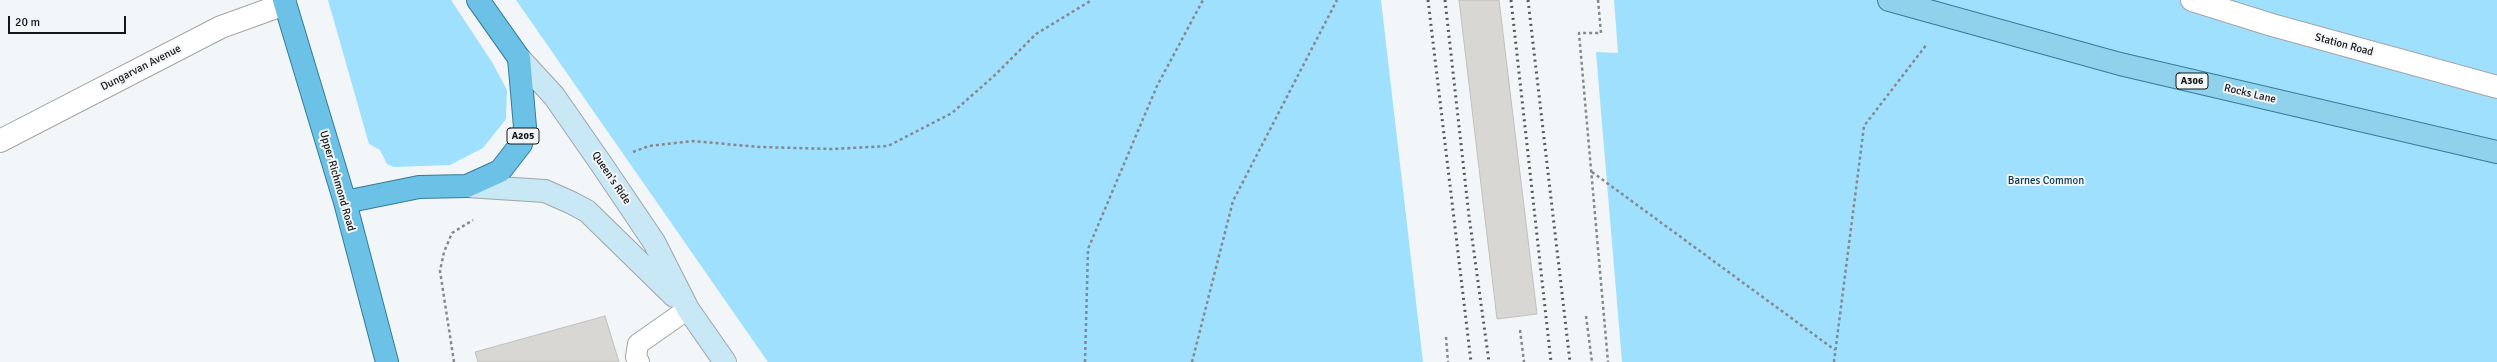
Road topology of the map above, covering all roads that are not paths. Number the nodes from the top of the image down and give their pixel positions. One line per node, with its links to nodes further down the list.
1 (478, 0): 5 (highway, Queen's Ride / A205)
2 (1889, 0): 8 (main road, Rocks Lane / A306)
3 (2192, 0): 6 (street, Station Road)
4 (284, 2): 7 (street, Dungarvan Avenue); 10 (highway, Upper Richmond Road)
5 (518, 58): 9 (highway, Queen's Ride / A205); 11 (main road, Queen's Ride)
6 (2497, 87)
7 (0, 141)
8 (2497, 152)
9 (467, 186): 10 (highway, Queen's Ride / A205); 11 (main road, Queen's Ride)
10 (344, 202): 12 (highway, Upper Richmond Road)
11 (688, 309): 13 (lane); 14 (main road, Queen's Ride)
12 (387, 362)
13 (639, 362)
14 (725, 362)

